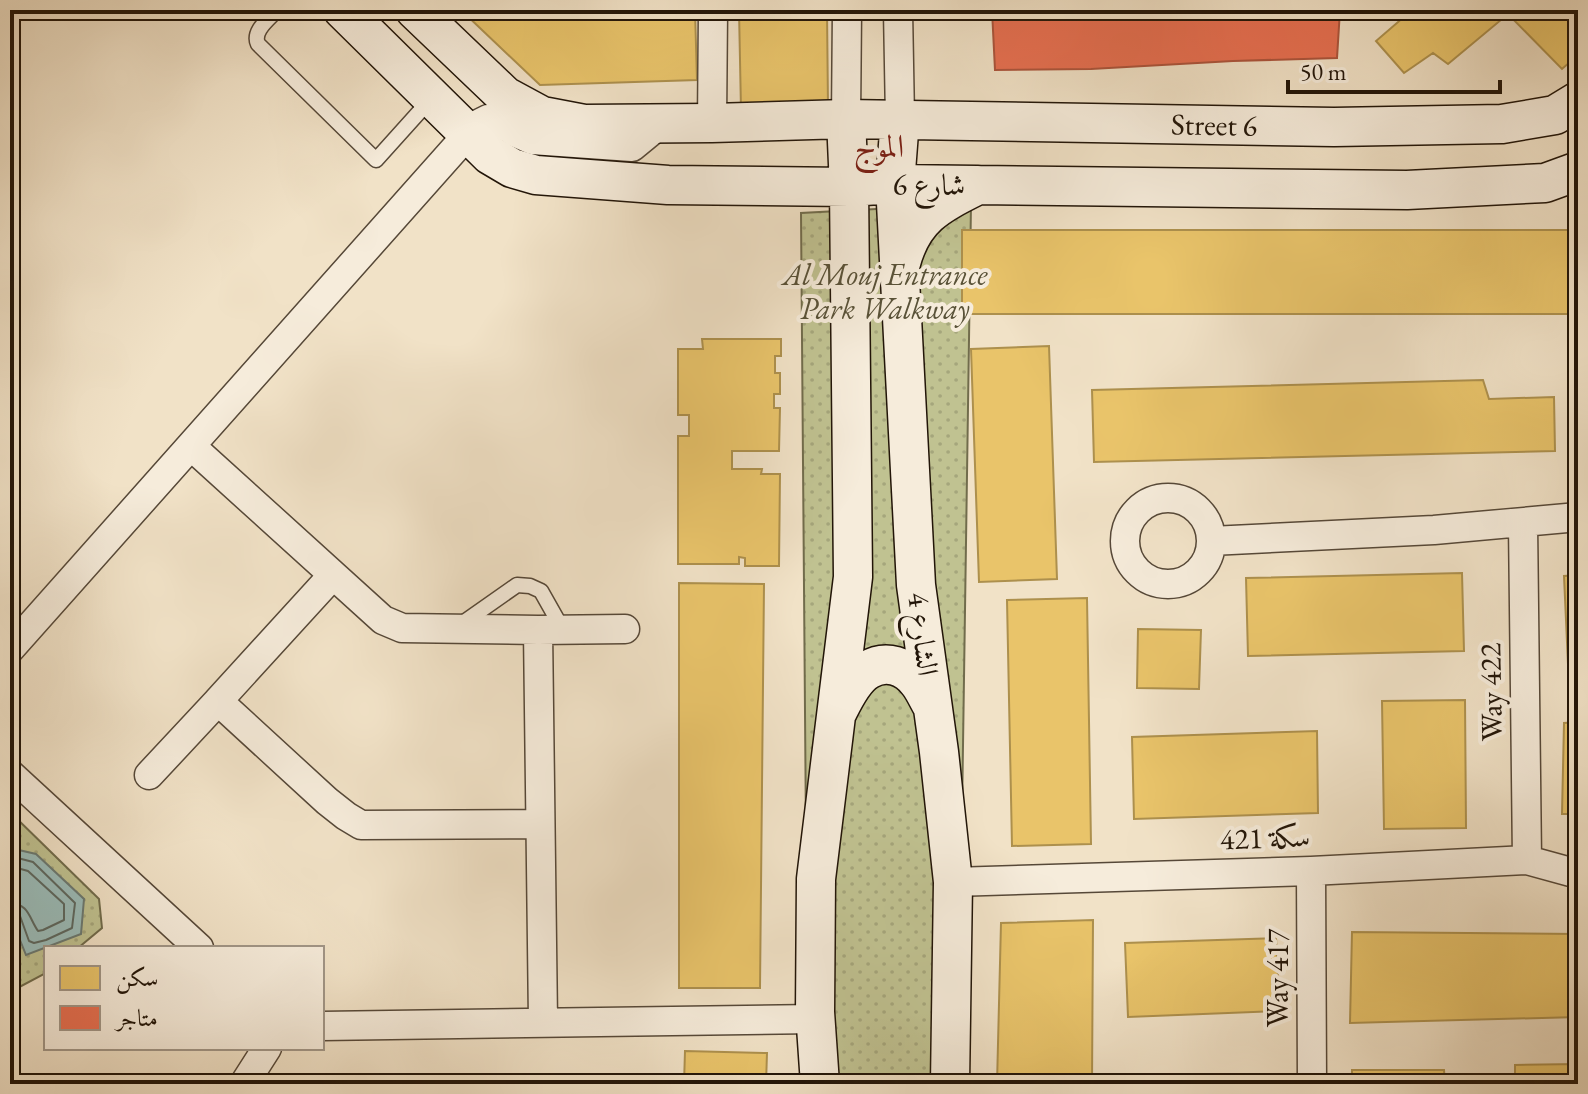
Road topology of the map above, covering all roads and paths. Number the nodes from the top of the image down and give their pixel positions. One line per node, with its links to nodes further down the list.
1 (277, 10): 7 (lane)
2 (343, 10): 7 (street, شارع 6)
3 (415, 10): 12 (street)
4 (713, 10): 11 (street)
5 (847, 10): 9 (street)
6 (898, 10): 10 (street)
7 (432, 97): 13 (street, شارع 6)
8 (1578, 101): 10 (street, Street 6)
9 (846, 119): 10 (street, Street 6); 11 (street); 18 (street)
10 (900, 119): 15 (street, الشارع 4)
11 (712, 123): 12 (street)
12 (660, 124): 13 (street)
13 (469, 134): 17 (street, شارع 6); 21 (street)
14 (1578, 171): 16 (street, شارع 6)
15 (895, 184): 16 (street, شارع 6); 18 (street, شارع 6); 20 (street, الشارع 4)
16 (979, 185): 20 (street)
17 (774, 186): 18 (street, شارع 6); 19 (street)
18 (849, 187): 19 (street)
19 (849, 243): 32 (street)
20 (900, 265): 31 (street, الشارع 4)
21 (191, 446): 25 (street); 29 (street)
22 (1578, 517): 23 (street)
23 (1523, 523): 24 (street); 36 (street, Way 422)
24 (1211, 541)
25 (333, 575): 26 (street); 30 (street)
26 (454, 629): 28 (street); 28 (lane)
27 (625, 629): 28 (street)
28 (550, 630): 35 (street)
29 (10, 649)
30 (218, 701): 34 (street); 35 (street)
31 (932, 707): 32 (street); 39 (street, الشارع 4)
32 (836, 714): 41 (street)
33 (10, 774): 40 (street)
34 (149, 775)
35 (540, 824): 42 (street)
36 (1527, 860): 37 (street, سكة 421); 38 (street, سكة 421)
37 (1311, 871): 39 (street, سكة 421); 48 (street, Way 417)
38 (1578, 874)
39 (953, 882): 47 (street, الشارع 4)
40 (197, 946)
41 (816, 1019): 42 (street); 46 (street)
42 (543, 1022): 43 (street)
43 (324, 1026)
44 (266, 1050): 45 (street)
45 (244, 1084)
46 (820, 1084)
47 (950, 1084)
48 (1312, 1084)

